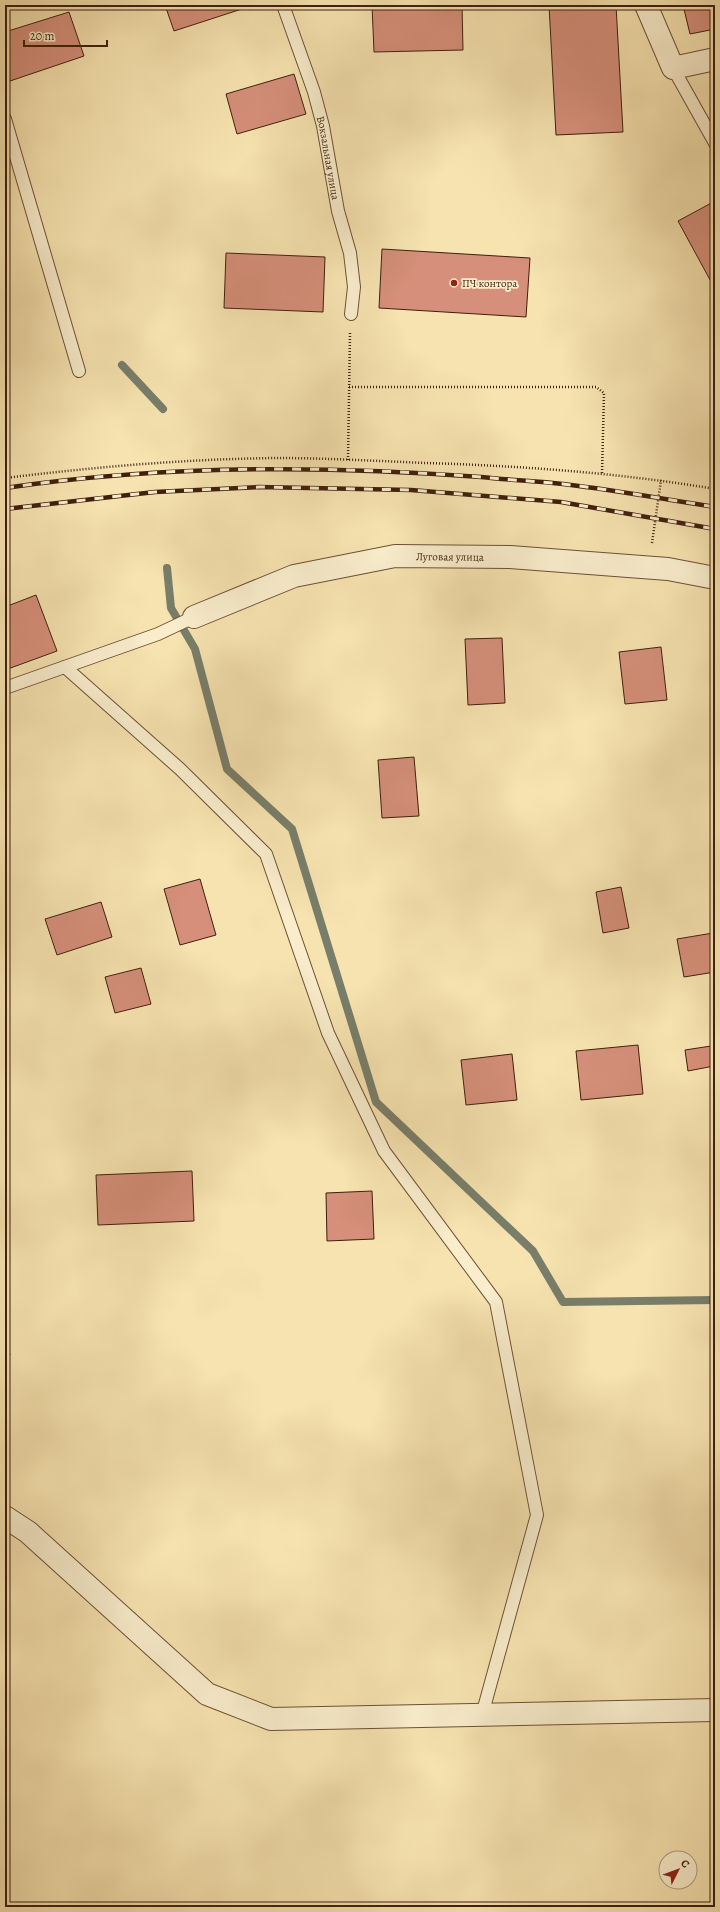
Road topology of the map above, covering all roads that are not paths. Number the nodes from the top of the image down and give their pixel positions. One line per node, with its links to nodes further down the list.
1 (283, 5): 7 (lane, Вокзальная улица)
2 (646, 5): 4 (street)
3 (715, 59): 4 (street)
4 (673, 68): 6 (lane)
5 (5, 119): 8 (lane)
6 (715, 142)
7 (350, 314)
8 (79, 371)
9 (715, 578): 10 (street, Луговая улица)
10 (194, 617): 11 (lane)
11 (65, 667): 12 (lane); 15 (lane)
12 (5, 688)
13 (5, 1517): 15 (street)
14 (715, 1710): 15 (street)
15 (482, 1715)

